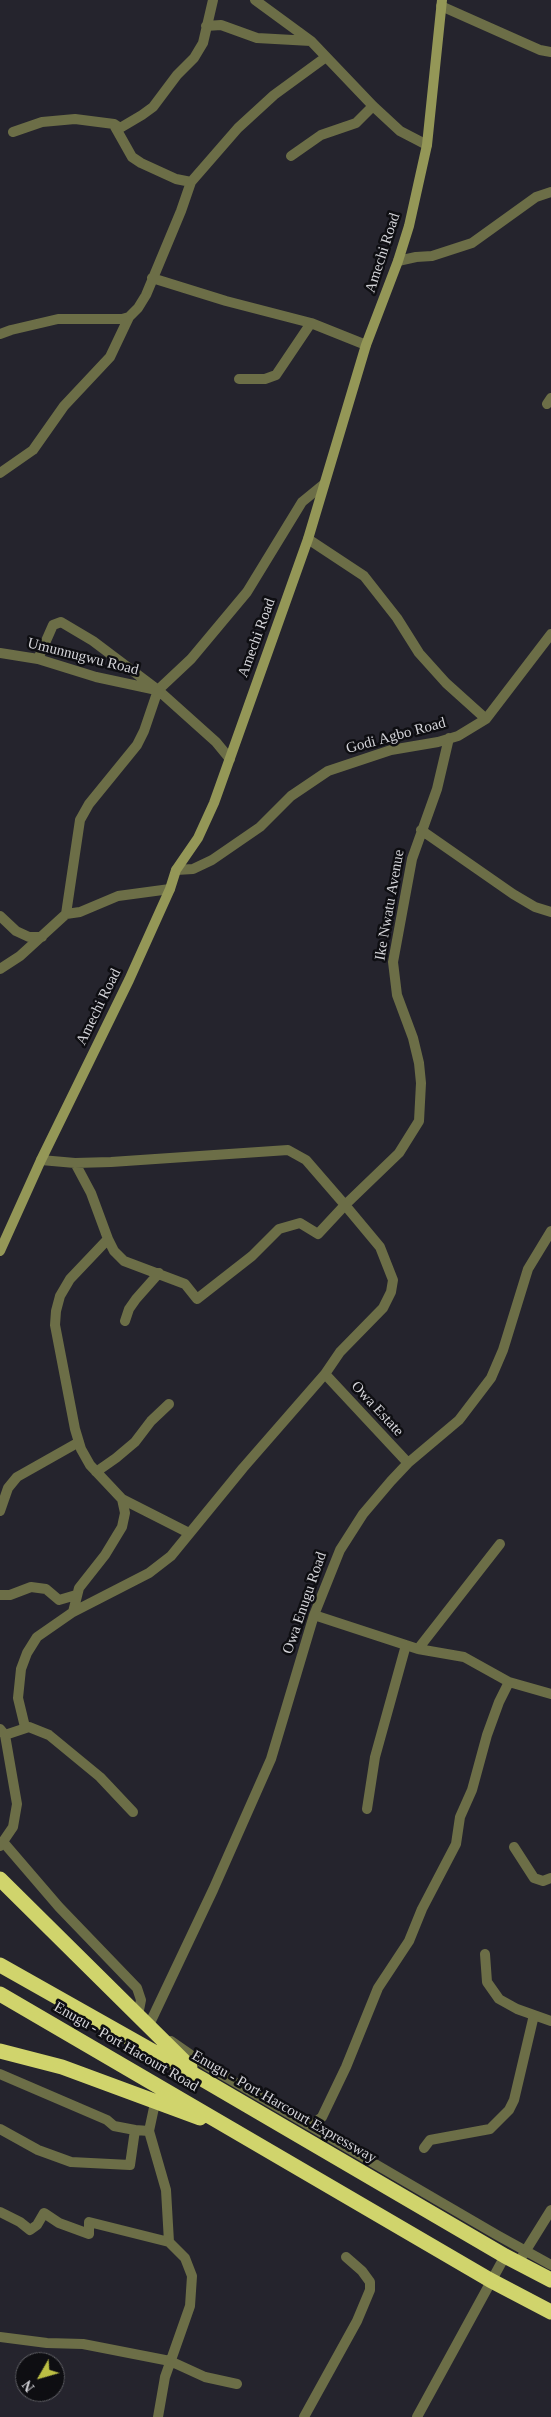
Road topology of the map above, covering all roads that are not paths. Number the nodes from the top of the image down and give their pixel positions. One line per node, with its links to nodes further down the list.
1 (212, 0): 4 (street)
2 (256, 0): 5 (street)
3 (442, 3): 6 (street); 11 (main road, Amechi Road)
4 (206, 26): 5 (street); 9 (street)
5 (311, 41): 7 (street)
6 (551, 52)
7 (326, 57): 8 (street); 13 (street)
8 (373, 106): 11 (street); 12 (street)
9 (114, 124): 10 (street); 13 (street)
10 (13, 132)
11 (427, 145): 15 (main road, Amechi Road)
12 (291, 156)
13 (191, 182): 16 (street)
14 (551, 192): 15 (street)
15 (398, 261): 20 (main road, Amechi Road)
16 (152, 278): 17 (street); 18 (street)
17 (129, 317): 19 (street); 22 (street)
18 (312, 323): 20 (street); 21 (street)
19 (0, 334)
20 (366, 346): 23 (main road, Amechi Road)
21 (239, 379)
22 (0, 473)
23 (324, 484): 24 (main road, Amechi Road); 28 (street)
24 (308, 540): 29 (street); 31 (main road, Amechi Road)
25 (551, 634): 29 (street, Godi Agbo Road)
26 (0, 653): 27 (street, Umunnugwu Road)
27 (38, 659): 28 (street, Umunnugwu Road); 28 (street)
28 (158, 690): 31 (street); 36 (street)
29 (486, 719): 30 (street, Godi Agbo Road)
30 (449, 738): 32 (street, Ike Nwatu Avenue); 33 (street, Godi Agbo Road)
31 (230, 760): 33 (main road, Amechi Road)
32 (421, 830): 35 (street); 42 (street, Ike Nwatu Avenue)
33 (176, 870): 34 (main road, Amechi Road)
34 (170, 889): 36 (street); 40 (main road, Amechi Road)
35 (551, 912)
36 (66, 914): 38 (street)
37 (0, 916): 38 (street)
38 (42, 937): 39 (street)
39 (0, 969)
40 (41, 1160): 41 (street); 45 (main road, Amechi Road)
41 (75, 1163): 42 (street); 44 (street)
42 (345, 1206): 46 (street, Ike Nwatu Avenue); 48 (street)
43 (551, 1230): 51 (street, Owa Enugu Road)
44 (108, 1239): 46 (street); 50 (street)
45 (0, 1251)
46 (159, 1273): 47 (street)
47 (125, 1321)
48 (325, 1374): 51 (street, Owa Estate); 55 (street)
49 (169, 1404): 52 (street)
50 (79, 1442): 52 (street); 54 (street)
51 (408, 1463): 60 (street, Owa Enugu Road)
52 (96, 1472): 53 (street)
53 (122, 1499): 55 (street); 58 (street)
54 (0, 1511)
55 (189, 1533): 59 (street)
56 (500, 1544): 62 (street)
57 (0, 1595): 58 (street)
58 (76, 1595): 59 (street)
59 (73, 1612): 65 (street)
60 (314, 1615): 61 (street); 77 (street, Owa Enugu Road)
61 (406, 1645): 62 (street); 67 (street)
62 (418, 1649): 63 (street)
63 (509, 1682): 64 (street); 83 (street)
64 (551, 1694)
65 (25, 1727): 66 (street); 68 (street)
66 (2, 1732): 69 (street)
67 (367, 1809)
68 (133, 1812)
69 (2, 1844): 77 (street)
70 (514, 1847): 71 (street)
71 (551, 1872)
72 (0, 1879): 77 (highway)
73 (485, 1954): 76 (street)
74 (0, 1965): 81 (highway, Enugu - Port Harcourt Expressway)
75 (0, 1994): 86 (highway, Enugu - Port Hacourt Road)
76 (534, 2015): 78 (street); 88 (street)
77 (143, 2020): 81 (highway); 83 (street)
78 (551, 2021)
79 (0, 2051): 82 (highway)
80 (0, 2074): 85 (street)
81 (202, 2079): 92 (highway, Enugu - Port Harcourt Expressway)
82 (155, 2103): 86 (highway); 87 (street)
83 (310, 2126): 92 (street)
84 (0, 2129): 85 (street)
85 (135, 2130): 87 (street)
86 (234, 2130): 95 (highway)
87 (149, 2131): 91 (street)
88 (424, 2148)
89 (551, 2210): 92 (street)
90 (0, 2212): 91 (street)
91 (169, 2242): 99 (street)
92 (516, 2256): 94 (street); 95 (street); 96 (highway, Enugu - Port Harcourt Expressway)
93 (346, 2257): 102 (street)
94 (551, 2265)
95 (490, 2280): 97 (highway); 103 (street)
96 (551, 2280)
97 (551, 2312)
98 (0, 2337): 99 (street)
99 (170, 2361): 100 (street); 101 (street)
100 (238, 2384)
101 (158, 2417)
102 (304, 2417)
103 (417, 2417)

